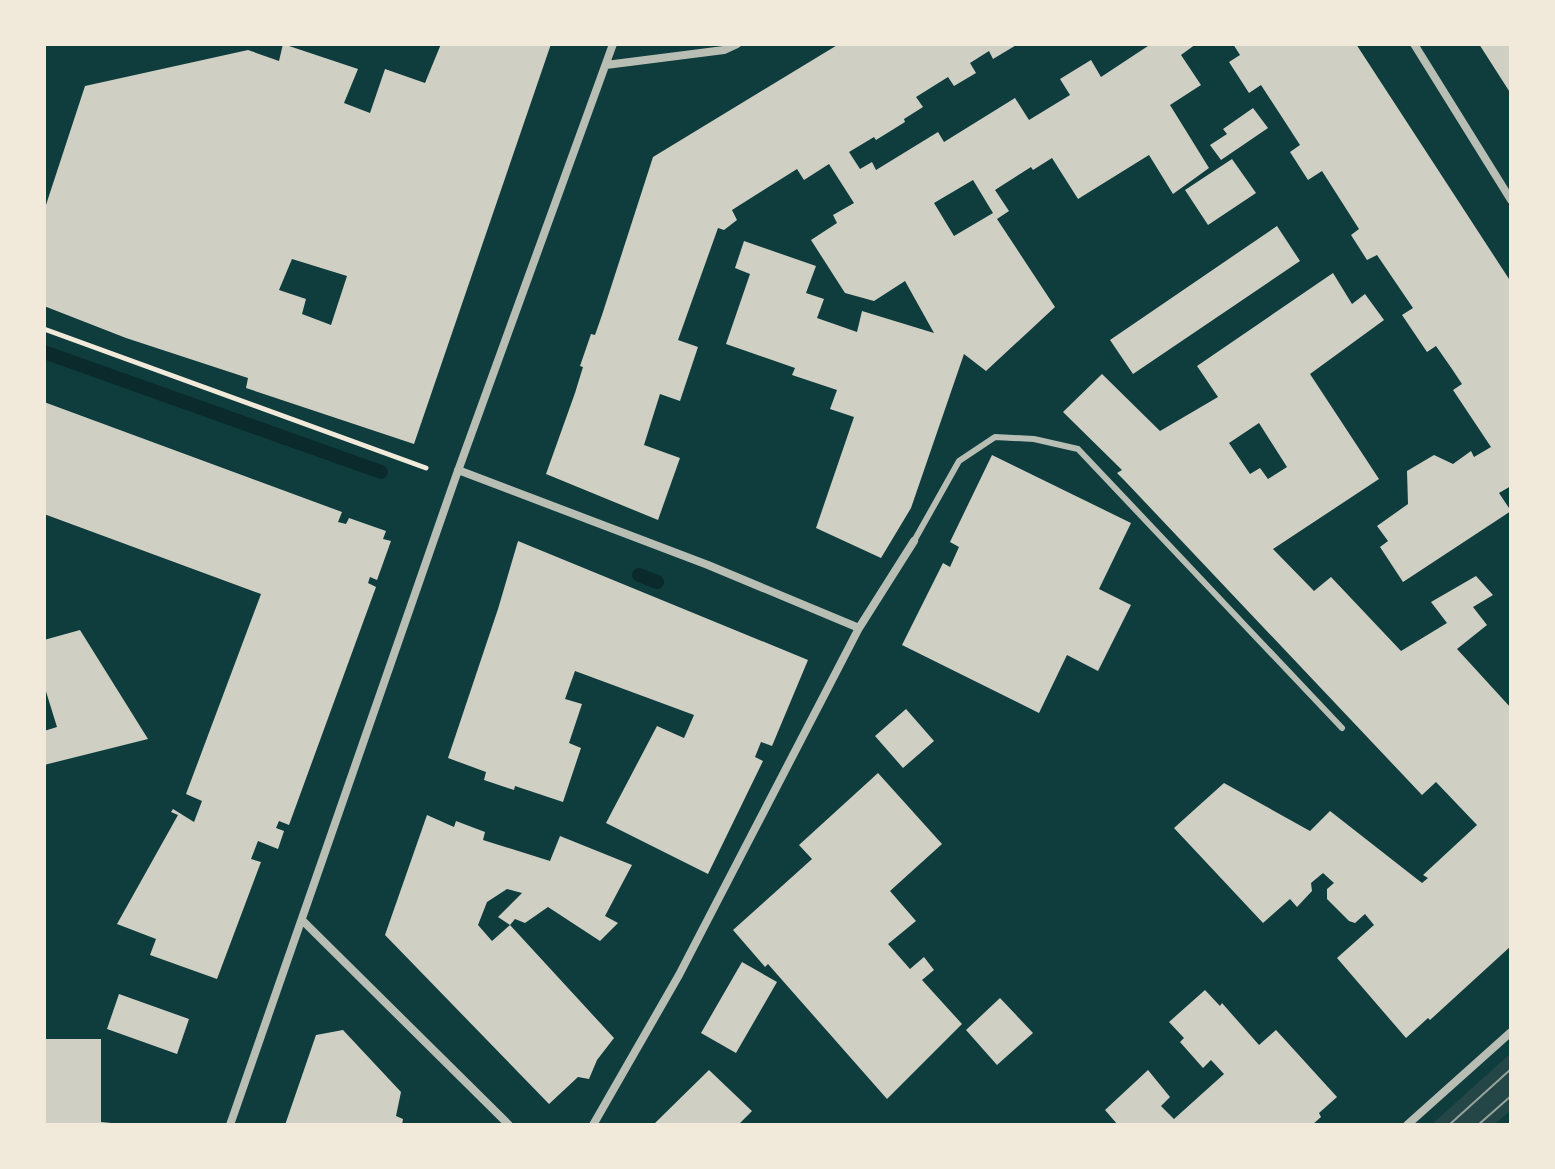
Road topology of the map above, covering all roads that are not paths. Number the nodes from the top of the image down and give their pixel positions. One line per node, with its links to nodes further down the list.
1 (613, 44): 4 (street)
2 (737, 44): 4 (street)
3 (1414, 44): 5 (street)
4 (606, 65): 6 (street)
5 (1511, 200)
6 (457, 474): 8 (street); 10 (street)
7 (914, 541): 8 (street); 9 (lane)
8 (859, 628): 14 (street)
9 (1342, 728)
10 (302, 920): 12 (street); 13 (street)
11 (1511, 1032): 15 (street)
12 (230, 1125)
13 (509, 1125)
14 (593, 1125)
15 (1407, 1125)

